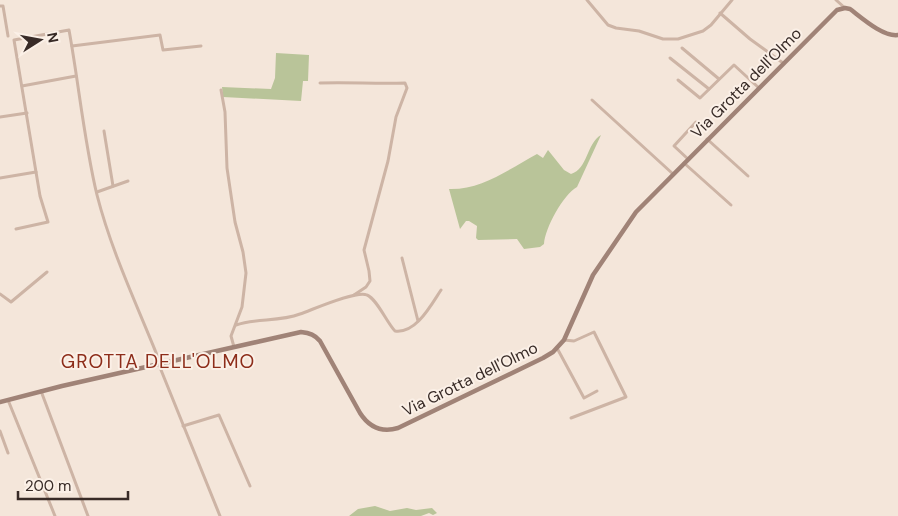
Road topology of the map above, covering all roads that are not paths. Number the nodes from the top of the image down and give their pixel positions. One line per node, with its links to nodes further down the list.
1 (587, 0): 6 (street)
2 (732, 0): 6 (street)
3 (836, 0): 5 (street)
4 (0, 6): 7 (street)
5 (845, 8): 8 (street); 13 (street, Via Grotta dell'Olmo)
6 (720, 13): 13 (street)
7 (8, 36)
8 (898, 36)
9 (72, 46): 10 (street); 14 (street); 18 (street)
10 (201, 46)
11 (682, 48): 15 (street)
12 (670, 58): 20 (street)
13 (783, 63): 19 (street, Via Grotta dell'Olmo)
14 (76, 76): 18 (street); 35 (street)
15 (719, 79): 19 (street); 20 (street)
16 (678, 80): 20 (street)
17 (320, 83): 42 (street)
18 (22, 86): 23 (street)
19 (759, 88): 27 (street, Via Grotta dell'Olmo)
20 (709, 89)
21 (221, 90): 44 (street)
22 (592, 100): 30 (street)
23 (27, 113): 24 (street); 29 (street)
24 (0, 117)
25 (696, 122): 28 (street)
26 (104, 131): 34 (street)
27 (707, 139): 28 (street, Via Grotta dell'Olmo); 31 (street)
28 (686, 161): 30 (street, Via Grotta dell'Olmo); 36 (street)
29 (36, 172): 32 (street); 37 (street)
30 (673, 174): 45 (street, Via Grotta dell'Olmo)
31 (748, 176)
32 (0, 178)
33 (128, 181): 34 (street)
34 (113, 186): 35 (street)
35 (97, 192): 48 (street)
36 (730, 205)
37 (16, 229)
38 (402, 258): 43 (street)
39 (47, 272): 41 (street)
40 (441, 290): 43 (street)
41 (0, 294)
42 (354, 295): 43 (street); 44 (street)
43 (418, 321)
44 (236, 326): 46 (street)
45 (564, 340): 47 (street, Via Grotta dell'Olmo); 53 (street)
46 (234, 348): 47 (street, Via Grotta dell'Olmo); 48 (street, Via Grotta dell'Olmo)
47 (557, 348): 50 (street)
48 (159, 365): 49 (street, Via Grotta dell'Olmo); 54 (street)
49 (41, 391): 51 (street, Via Grotta dell'Olmo); 59 (street)
50 (597, 391)
51 (8, 400): 52 (street, Via Grotta dell'Olmo); 58 (street)
52 (0, 402)
53 (571, 418)
54 (183, 426): 57 (street); 60 (street)
55 (0, 431): 56 (street)
56 (8, 453)
57 (250, 486)
58 (55, 516)
59 (88, 516)
60 (220, 516)

